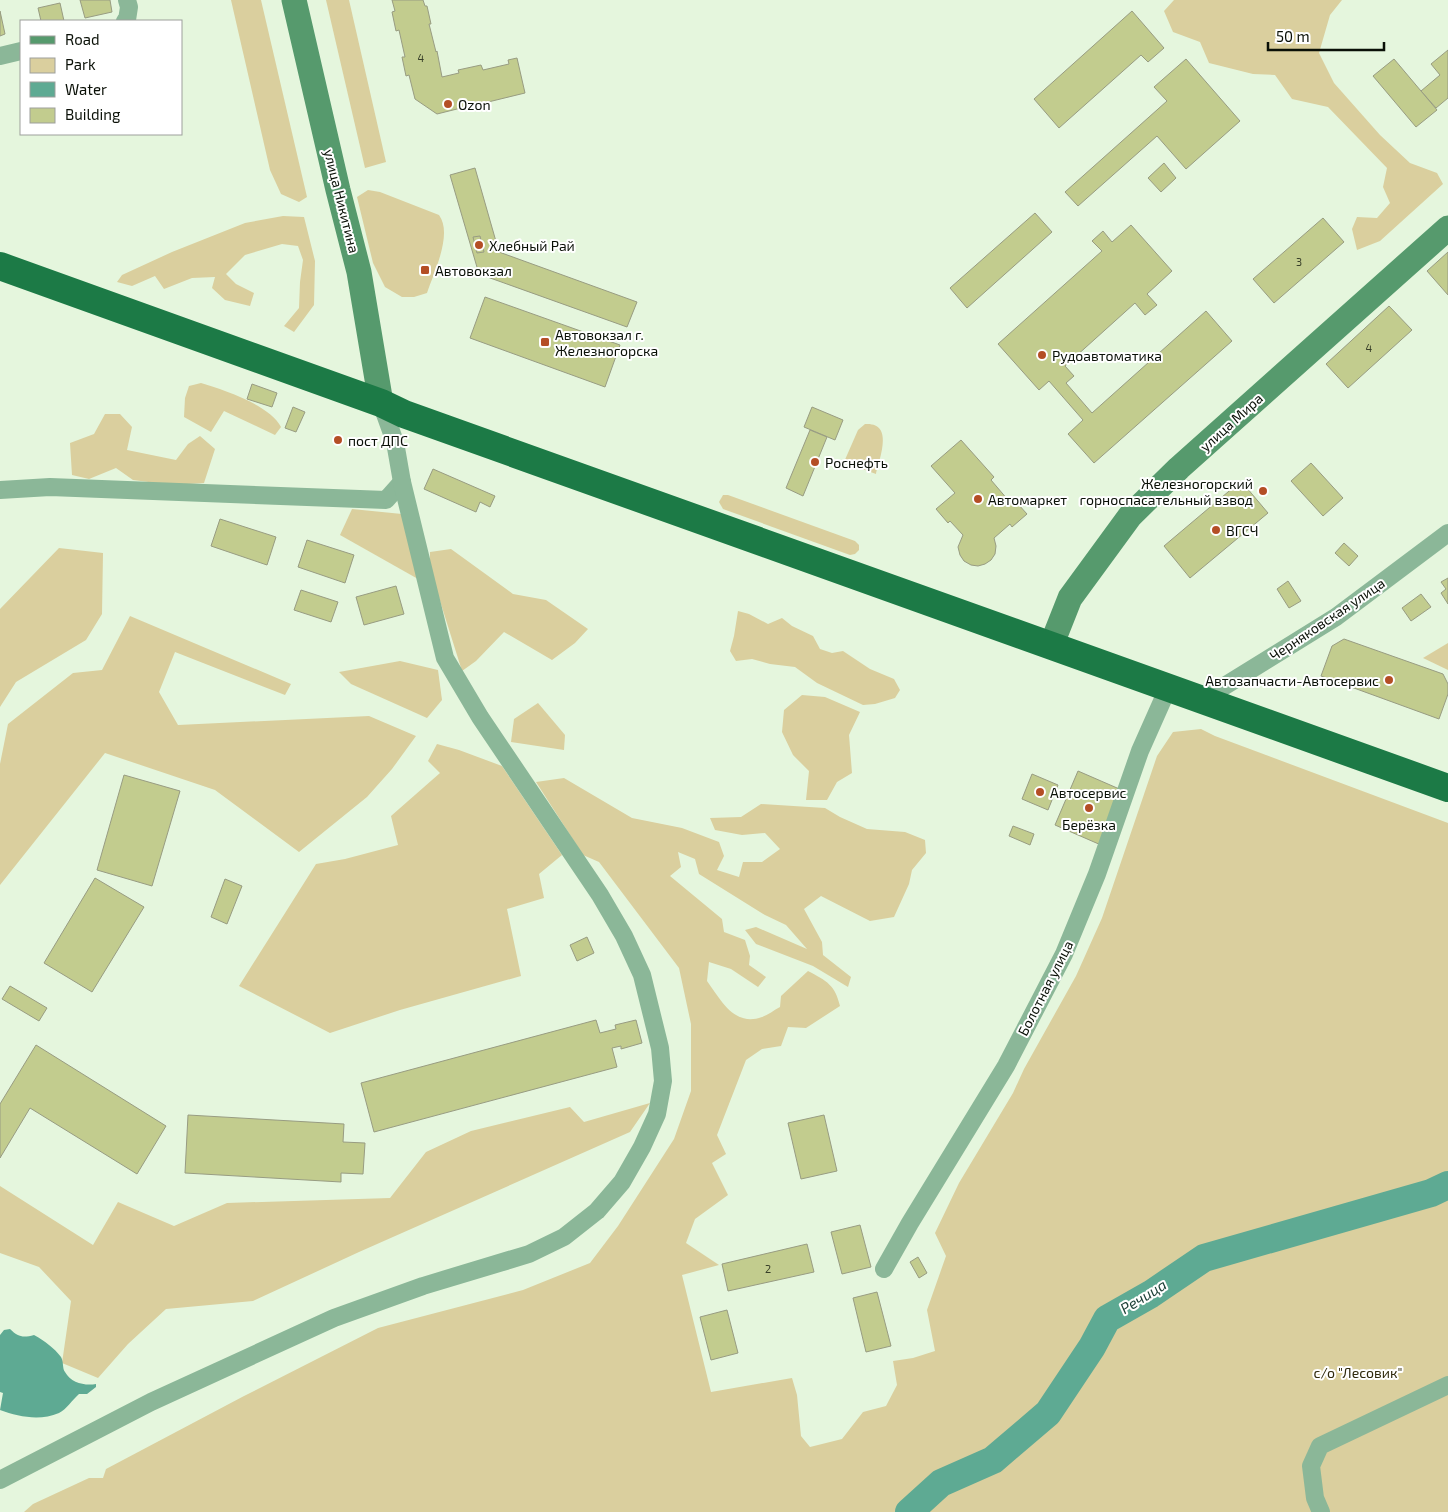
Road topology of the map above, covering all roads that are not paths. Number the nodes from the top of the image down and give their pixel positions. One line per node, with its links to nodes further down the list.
1 (127, 0): 3 (street)
2 (294, 0): 8 (main road, улица Никитина)
3 (126, 20)
4 (20, 51): 5 (street)
5 (0, 56)
6 (1448, 228): 12 (main road, улица Мира)
7 (0, 266): 8 (highway)
8 (381, 403): 9 (street); 12 (highway)
9 (402, 482): 10 (street); 18 (street)
10 (0, 490)
11 (1448, 533): 14 (street, Черняковская улица)
12 (1051, 646): 13 (highway)
13 (1168, 688): 14 (highway); 16 (street, Болотная улица)
14 (1202, 700): 15 (highway)
15 (1448, 788)
16 (884, 1269)
17 (1448, 1385): 19 (street)
18 (0, 1480)
19 (1321, 1512)

